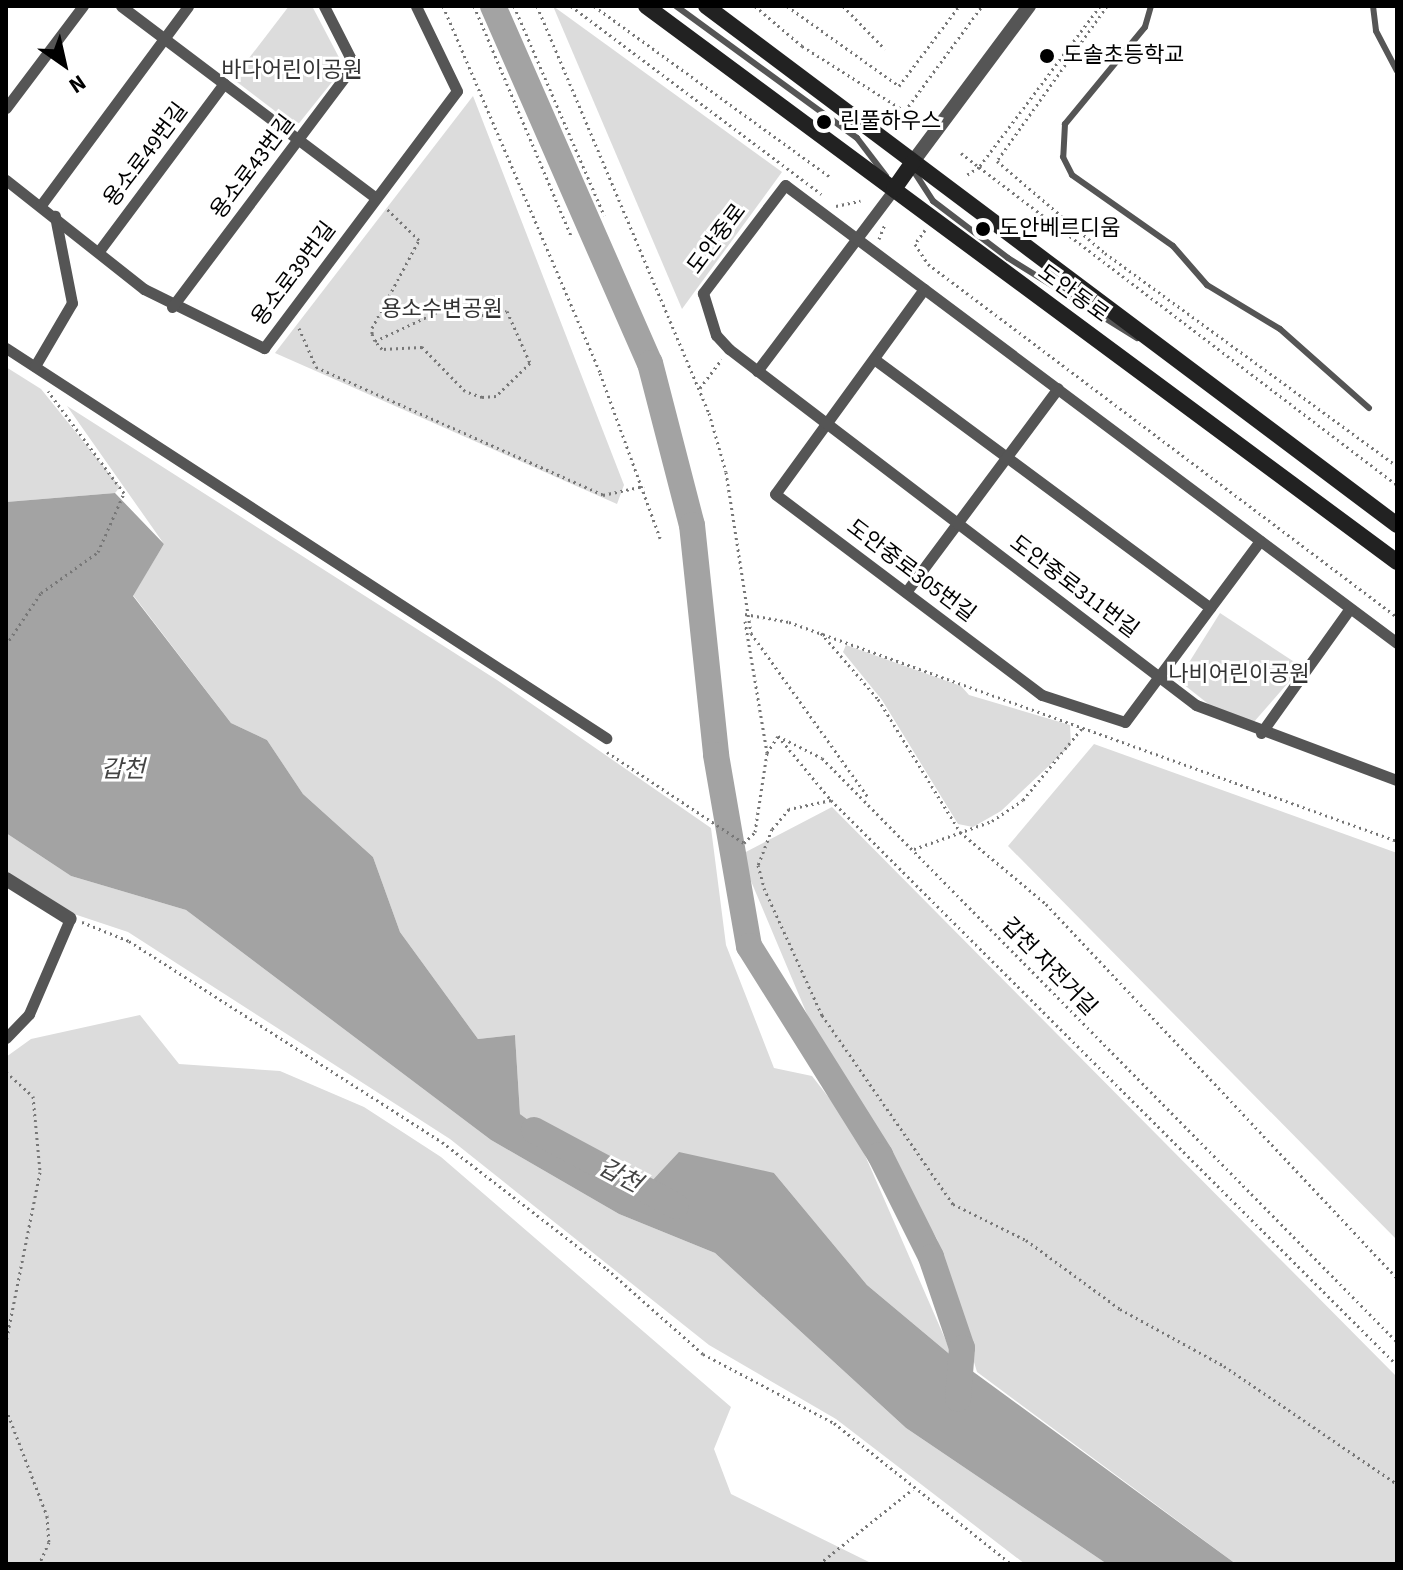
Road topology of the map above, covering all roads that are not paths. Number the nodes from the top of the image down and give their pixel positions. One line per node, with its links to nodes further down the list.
1 (83, 6): 15 (street)
2 (121, 6): 12 (street)
3 (188, 6): 12 (street)
4 (324, 6): 16 (street, 용소로43번길)
5 (416, 6): 20 (street, 용소로39번길)
6 (646, 6): 19 (main road, 도안동로)
7 (676, 6): 19 (lane)
8 (706, 6): 17 (main road, 도안동로)
9 (1029, 6): 17 (street)
10 (1151, 6): 32 (lane)
11 (1373, 6): 13 (lane)
12 (164, 38): 14 (street); 21 (street)
13 (1397, 71)
14 (224, 83): 16 (street); 24 (street, 용소로49번길)
15 (6, 108)
16 (298, 139): 20 (street); 26 (street, 용소로43번길)
17 (912, 163): 19 (main road); 36 (main road, 도안동로)
18 (6, 180): 21 (street, 용소로39번길)
19 (894, 189): 23 (street); 38 (main road, 도안동로)
20 (376, 198): 26 (street, 용소로39번길)
21 (41, 205): 22 (street, 용소로39번길)
22 (55, 216): 24 (street, 용소로39번길); 29 (street)
23 (856, 238): 25 (street); 30 (street); 30 (street, 도안중로)
24 (99, 251): 26 (street, 용소로39번길)
25 (924, 289): 28 (street, 도안중로305번길); 31 (street)
26 (172, 307)
27 (6, 348): 29 (street)
28 (874, 359): 33 (street, 도안중로305번길); 34 (street)
29 (35, 366): 45 (street)
30 (757, 371): 33 (street, 도안중로311번길)
31 (1058, 388): 34 (street); 37 (street)
32 (1369, 408)
33 (826, 424): 35 (street, 도안중로311번길); 39 (street, 도안중로305번길)
34 (1007, 458): 35 (street); 40 (street)
35 (958, 524): 39 (street); 43 (street, 도안중로311번길)
36 (1397, 525)
37 (1260, 541): 40 (street); 41 (street)
38 (1397, 562)
39 (906, 592): 43 (street, 도안중로305번길)
40 (1210, 608): 43 (street)
41 (1350, 608): 42 (street); 44 (street)
42 (1397, 643)
43 (1159, 676): 44 (street, 도안중로311번길)
44 (1261, 733): 46 (street, 도안중로311번길)
45 (606, 738)
46 (1397, 780)
47 (6, 879): 48 (street)
48 (70, 919): 49 (street)
49 (6, 1038)

